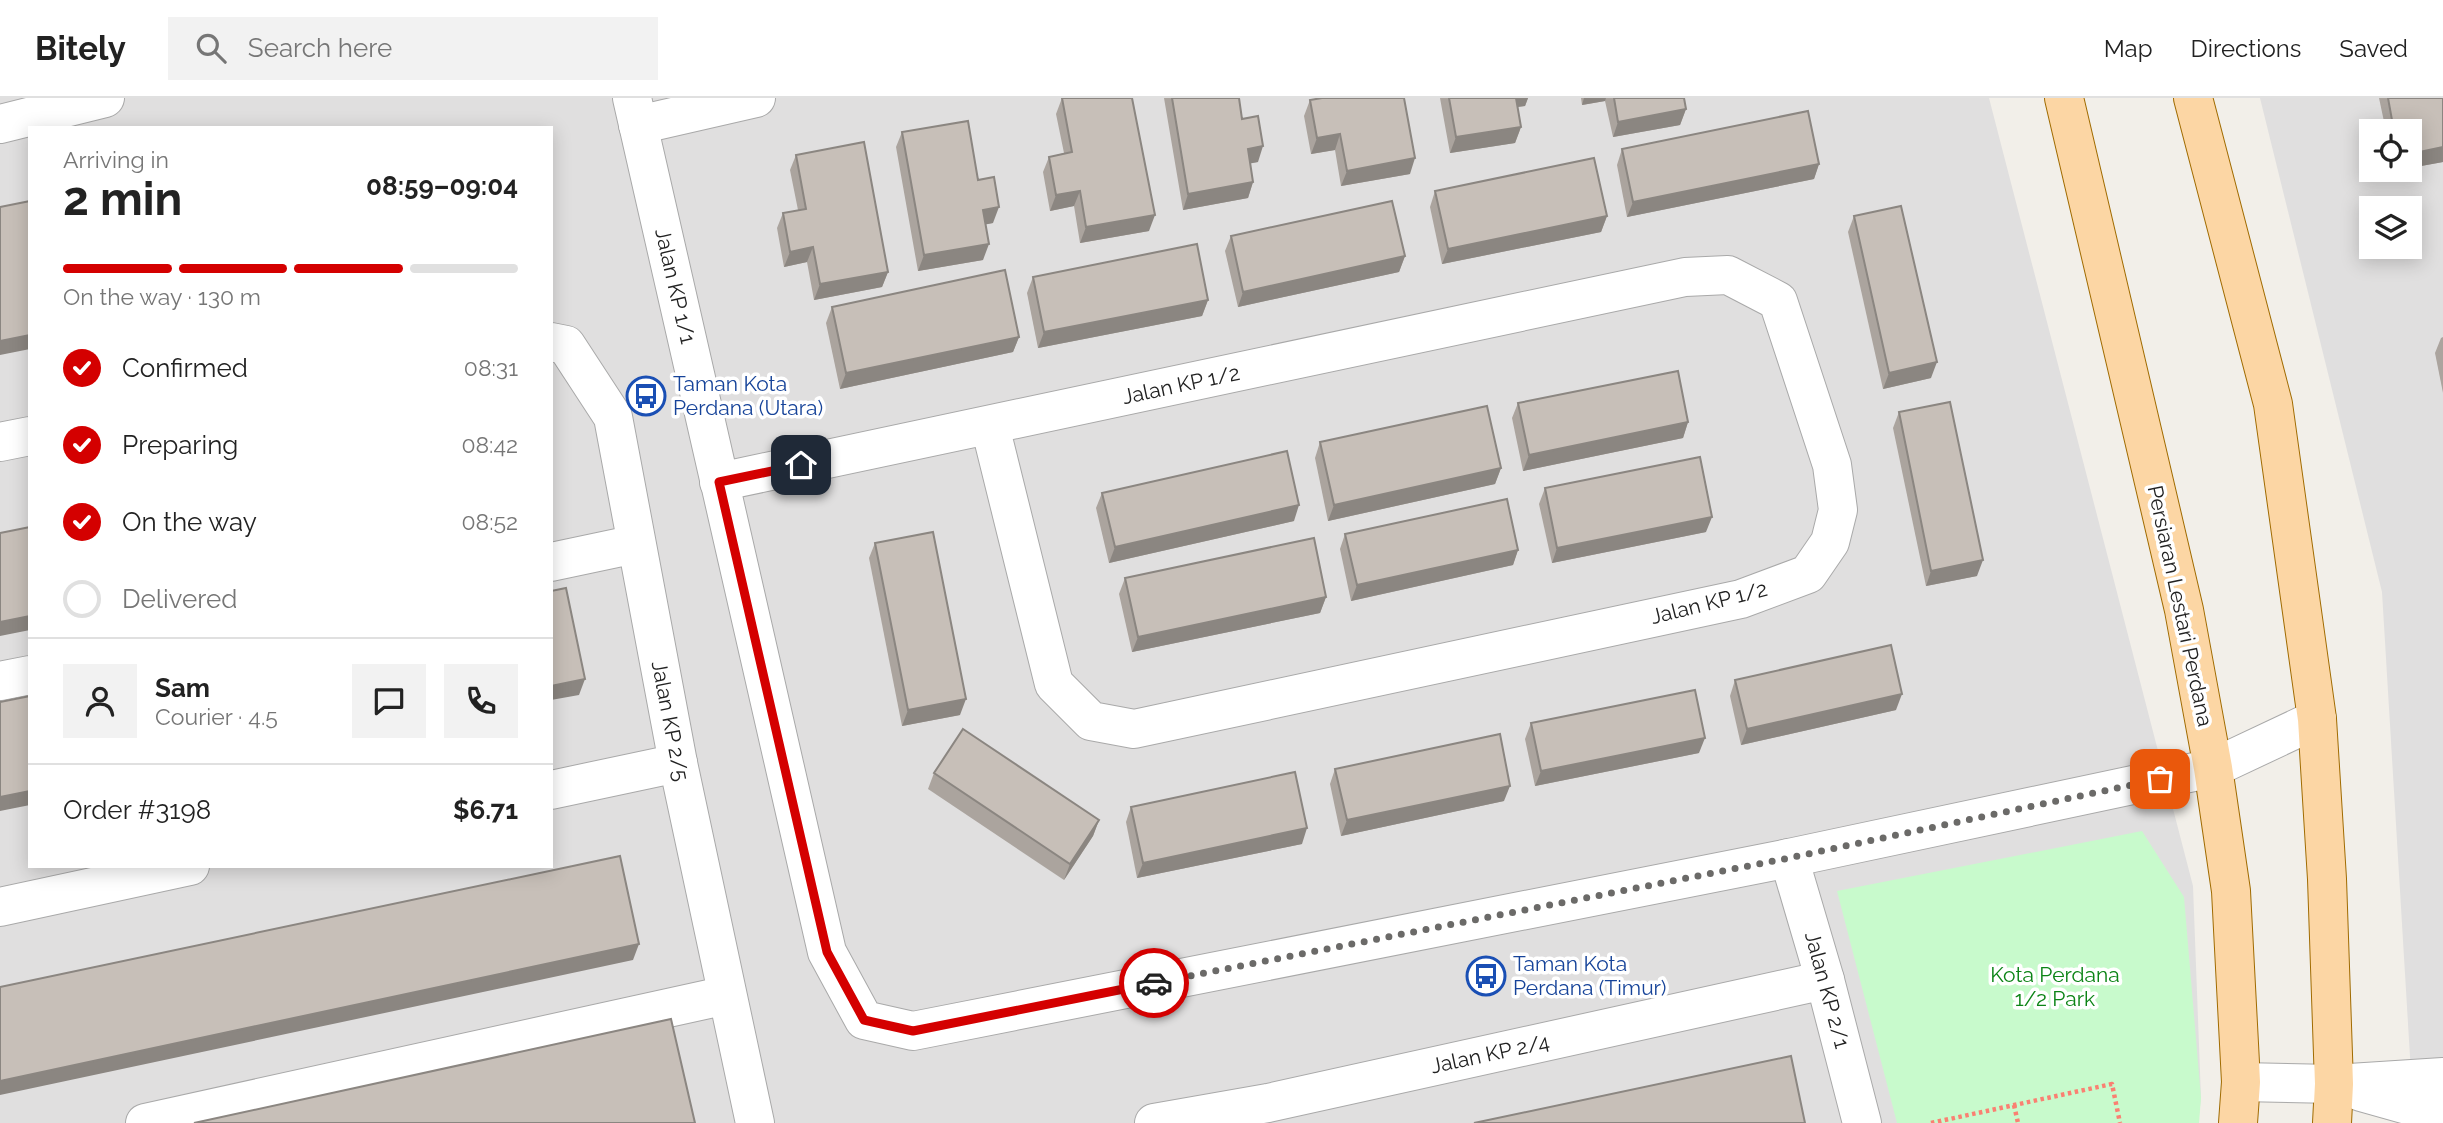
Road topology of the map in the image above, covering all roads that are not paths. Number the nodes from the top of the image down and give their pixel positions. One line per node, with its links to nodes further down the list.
1 (105, 98): 6 (street)
2 (756, 98): 5 (street)
3 (2064, 98): 18 (main road, Persiaran Lestari Perdana)
4 (2193, 98): 16 (main road)
5 (635, 111): 11 (street, Jalan KP 1/1)
6 (0, 124)
7 (553, 342): 12 (street, Jalan KP 2/5)
8 (990, 426): 8 (street, Jalan KP 1/2); 11 (street, Jalan KP 1/2)
9 (28, 436): 10 (street)
10 (0, 442)
11 (719, 482): 20 (street, Jalan KP 1/1)
12 (636, 544): 13 (street); 17 (street, Jalan KP 2/5)
13 (553, 562)
14 (28, 675): 15 (street)
15 (0, 681)
16 (2316, 719): 18 (street, Jalan KP 1/1); 27 (main road)
17 (678, 763): 19 (street); 24 (street, Jalan KP 2/5)
18 (2213, 768): 20 (street, Jalan KP 1/1); 26 (main road, Persiaran Lestari Perdana)
19 (553, 790)
20 (1789, 858): 23 (street, Jalan KP 2/1)
21 (181, 868): 22 (street)
22 (0, 907)
23 (1825, 980): 31 (street, Jalan KP 2/4); 32 (street, Jalan KP 2/1)
24 (727, 995): 29 (street); 30 (street, Jalan KP 2/5)
25 (2443, 1077): 27 (street)
26 (2241, 1082): 27 (street); 33 (main road, Persiaran Lestari Perdana)
27 (2334, 1084): 28 (street); 34 (main road)
28 (2443, 1115)
29 (145, 1123)
30 (755, 1123)
31 (1154, 1123)
32 (1862, 1123)
33 (2238, 1123)
34 (2332, 1123)

